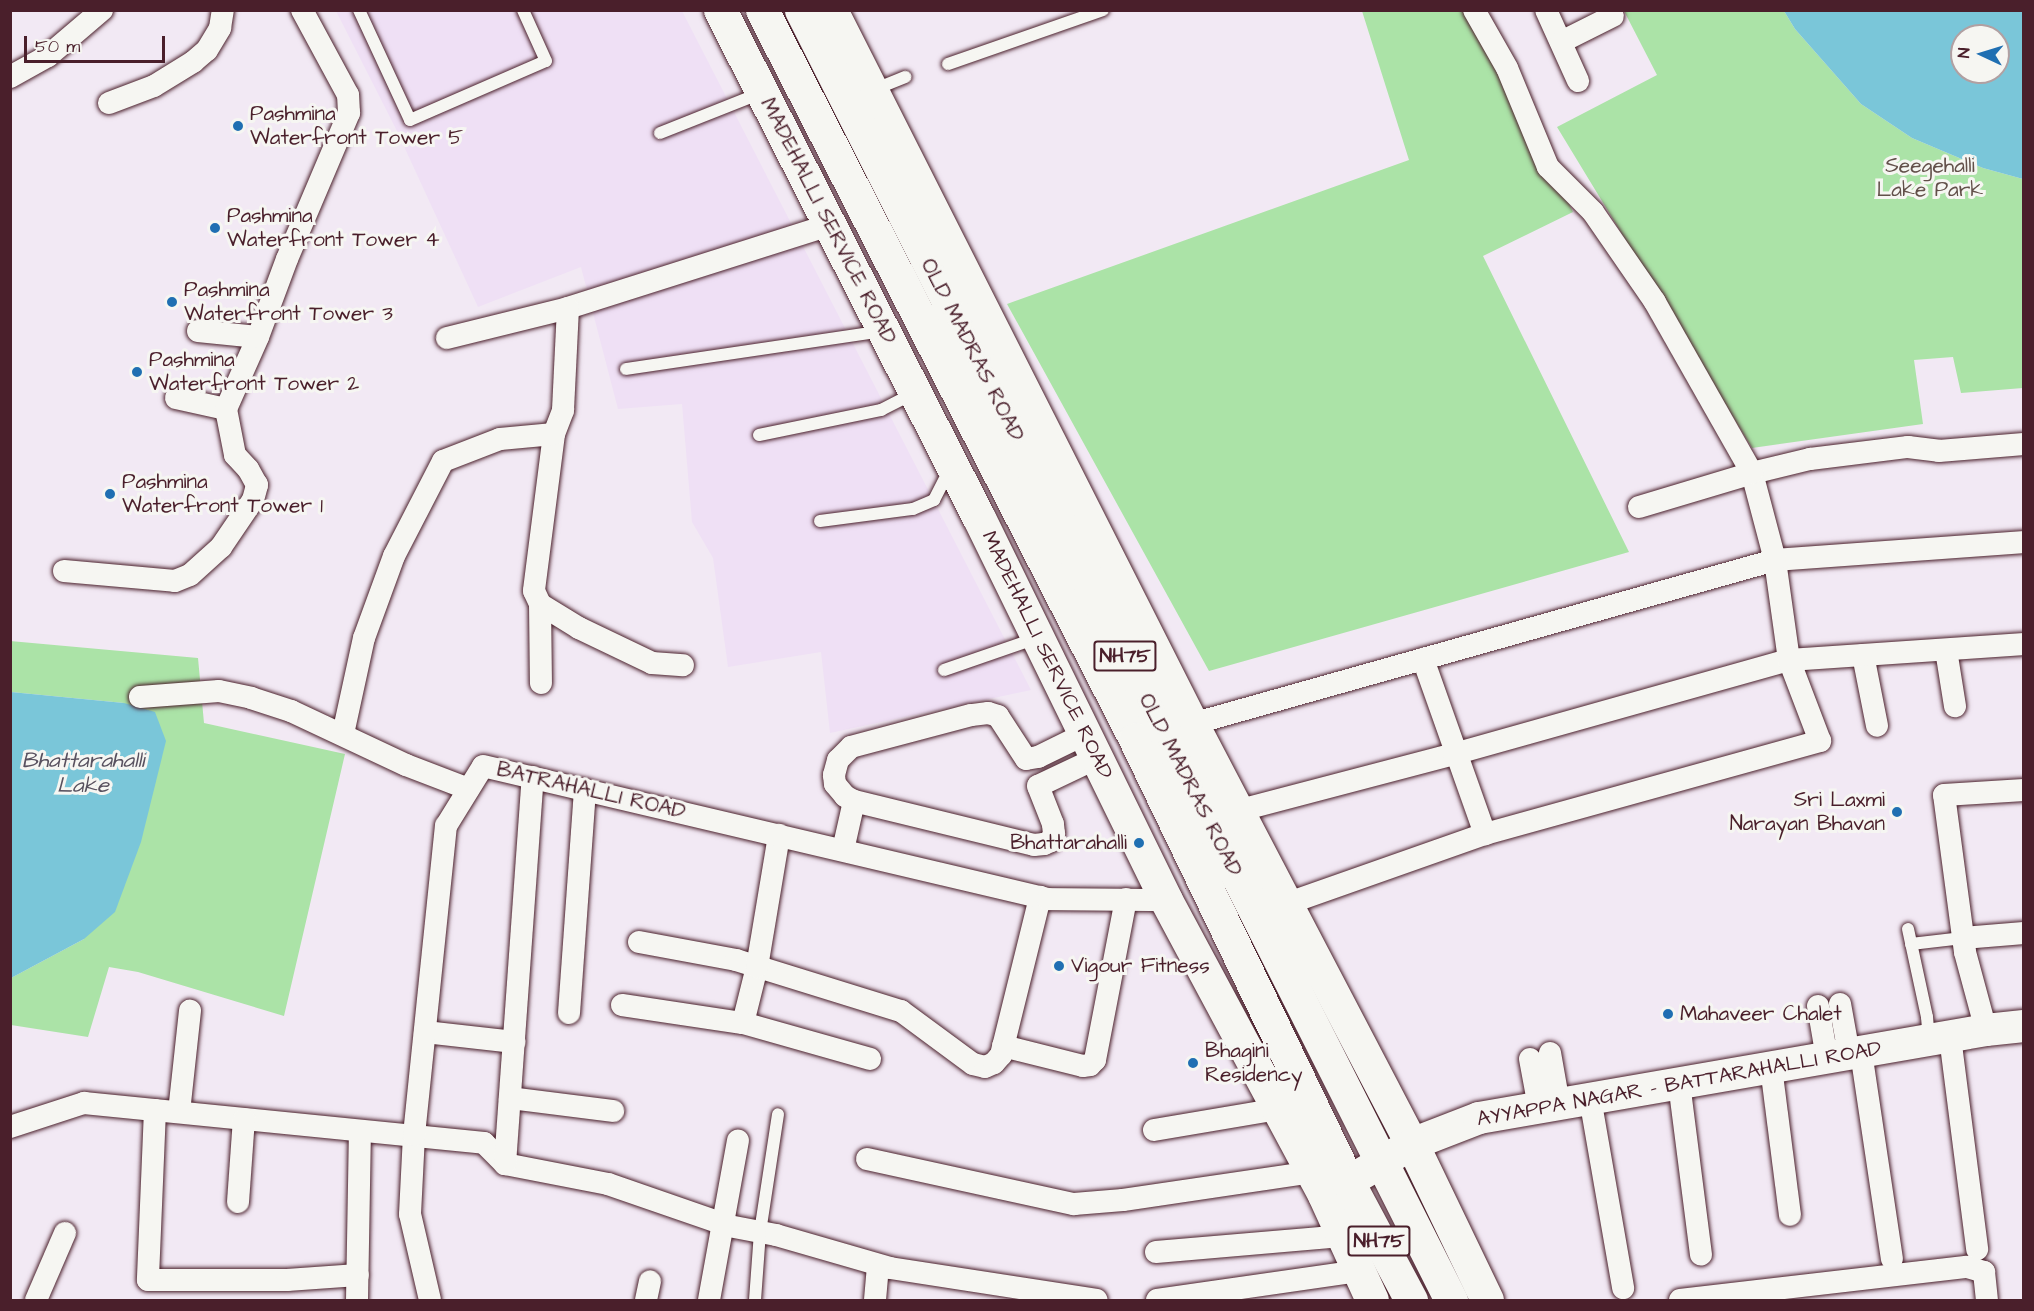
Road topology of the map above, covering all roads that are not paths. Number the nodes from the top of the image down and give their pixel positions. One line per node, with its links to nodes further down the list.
1 (102, 10): 16 (street)
2 (223, 10): 21 (street)
3 (302, 10): 27 (street)
4 (359, 10): 5 (lane)
5 (523, 10)
6 (720, 10): 20 (main road, MADEHALLI SERVICE ROAD)
7 (762, 10): 117 (main road, OLD MADRAS ROAD / NH75)
8 (801, 10): 115 (main road, OLD MADRAS ROAD / NH75)
9 (831, 10): 19 (main road)
10 (1104, 10): 15 (lane)
11 (1474, 10): 37 (street)
12 (1546, 10): 14 (street)
13 (1613, 16): 14 (street)
14 (1561, 42): 18 (street)
15 (948, 64)
16 (10, 77)
17 (906, 77): 19 (lane)
18 (1578, 81)
19 (872, 90): 55 (main road)
20 (762, 93): 22 (lane); 23 (main road, MADEHALLI SERVICE ROAD)
21 (109, 103)
22 (660, 134)
23 (830, 225): 24 (street); 26 (main road, MADEHALLI SERVICE ROAD)
24 (568, 308): 28 (street); 33 (street)
25 (198, 331): 27 (street)
26 (884, 331): 29 (lane); 30 (main road, MADEHALLI SERVICE ROAD)
27 (258, 337): 32 (street)
28 (447, 338)
29 (626, 369)
30 (915, 393): 34 (lane); 36 (main road, MADEHALLI SERVICE ROAD)
31 (176, 398): 32 (street)
32 (226, 409): 42 (street)
33 (554, 434): 43 (street); 57 (street)
34 (759, 435)
35 (2024, 444): 37 (street)
36 (952, 464): 39 (lane); 44 (main road, MADEHALLI SERVICE ROAD)
37 (1752, 473): 38 (street); 41 (street)
38 (1639, 507)
39 (820, 521)
40 (2024, 542): 41 (street)
41 (1775, 560): 48 (street); 49 (street)
42 (64, 571)
43 (540, 604): 50 (street); 52 (street)
44 (1038, 638): 51 (lane); 58 (main road, MADEHALLI SERVICE ROAD)
45 (2024, 644): 46 (street)
46 (1946, 650): 47 (street); 54 (street)
47 (1863, 655): 49 (street); 56 (street)
48 (1423, 659): 55 (street); 59 (street)
49 (1789, 660): 59 (street); 68 (street)
50 (683, 665)
51 (944, 670)
52 (542, 683)
53 (140, 696): 57 (street)
54 (1955, 706)
55 (1192, 724): 67 (main road)
56 (1877, 726)
57 (343, 734): 63 (street)
58 (1091, 746): 60 (street); 62 (street); 73 (main road, MADEHALLI SERVICE ROAD)
59 (1454, 754): 67 (street); 68 (street)
60 (1026, 759): 62 (street); 66 (street)
61 (533, 777): 63 (street, BATRAHALLI ROAD); 64 (street, BATRAHALLI ROAD); 91 (street)
62 (1038, 786): 66 (street)
63 (469, 789): 89 (street, BATRAHALLI ROAD)
64 (585, 790): 69 (street, BATRAHALLI ROAD); 85 (street)
65 (2024, 790): 77 (street)
66 (854, 801): 70 (street)
67 (1237, 811): 74 (main road)
68 (1485, 834): 74 (street)
69 (779, 835): 70 (street, BATRAHALLI ROAD); 80 (street)
70 (843, 850): 71 (street, BATRAHALLI ROAD)
71 (1040, 897): 72 (street, BATRAHALLI ROAD); 92 (street)
72 (1126, 899): 73 (street, BATRAHALLI ROAD); 92 (street)
73 (1166, 900): 101 (main road, MADEHALLI SERVICE ROAD)
74 (1286, 904): 112 (main road)
75 (1908, 929): 79 (lane)
76 (2024, 933): 77 (street)
77 (1963, 938): 79 (lane); 88 (street)
78 (639, 942): 80 (street)
79 (1911, 944): 90 (lane)
80 (758, 967): 86 (street); 92 (street)
81 (1840, 1004): 93 (street)
82 (622, 1005): 86 (street)
83 (1818, 1006): 93 (street)
84 (190, 1011): 104 (street)
85 (568, 1013)
86 (743, 1023): 95 (street)
87 (2024, 1026): 88 (main road, AYYAPPA NAGAR - BATTARAHALLI ROAD)
88 (1986, 1030): 90 (main road, AYYAPPA NAGAR - BATTARAHALLI ROAD)
89 (425, 1032): 91 (street); 110 (street, BATRAHALLI ROAD)
90 (1939, 1038): 93 (main road, AYYAPPA NAGAR - BATTARAHALLI ROAD); 124 (street)
91 (514, 1042): 98 (street)
92 (1003, 1046)
93 (1846, 1054): 96 (main road, AYYAPPA NAGAR - BATTARAHALLI ROAD); 127 (street)
94 (1540, 1056): 100 (street)
95 (870, 1059)
96 (1771, 1067): 97 (main road, AYYAPPA NAGAR - BATTARAHALLI ROAD); 119 (street)
97 (1679, 1083): 99 (main road, AYYAPPA NAGAR - BATTARAHALLI ROAD); 126 (street)
98 (510, 1098): 103 (street); 114 (street)
99 (1590, 1098): 100 (main road, AYYAPPA NAGAR - BATTARAHALLI ROAD); 131 (street)
100 (1549, 1106): 112 (main road, AYYAPPA NAGAR - BATTARAHALLI ROAD)
101 (1278, 1109): 108 (street); 116 (main road, MADEHALLI SERVICE ROAD)
102 (155, 1110): 104 (street); 107 (street); 130 (street)
103 (613, 1111)
104 (178, 1112): 106 (street)
105 (778, 1114): 121 (lane)
106 (244, 1119): 109 (street); 118 (street)
107 (10, 1127)
108 (1154, 1130)
109 (360, 1131): 110 (street); 130 (street)
110 (414, 1135): 114 (street); 136 (street, BATRAHALLI ROAD)
111 (738, 1141): 120 (street)
112 (1412, 1144): 115 (main road, AYYAPPA NAGAR - BATTARAHALLI ROAD); 145 (main road)
113 (867, 1159): 116 (street)
114 (505, 1164): 120 (street)
115 (1381, 1164): 117 (main road, AYYAPPA NAGAR - BATTARAHALLI ROAD); 144 (main road, OLD MADRAS ROAD / NH75)
116 (1312, 1172): 123 (main road, MADEHALLI SERVICE ROAD)
117 (1348, 1182): 143 (main road, OLD MADRAS ROAD / NH75)
118 (238, 1202)
119 (1790, 1215)
120 (721, 1223): 121 (street); 137 (street)
121 (760, 1232): 128 (street); 138 (lane)
122 (65, 1233): 134 (street)
123 (1344, 1236): 125 (street); 129 (main road, MADEHALLI SERVICE ROAD)
124 (1977, 1249)
125 (1156, 1252)
126 (1701, 1255)
127 (1892, 1259)
128 (878, 1265): 132 (street); 139 (street)
129 (1358, 1271): 141 (street); 142 (main road, MADEHALLI SERVICE ROAD)
130 (358, 1275): 135 (street)
131 (1623, 1288)
132 (963, 1290): 133 (street)
133 (1024, 1295): 140 (street)
134 (36, 1300)
135 (357, 1300)
136 (430, 1300)
137 (709, 1300)
138 (755, 1300)
139 (875, 1300)
140 (1097, 1300)
141 (1157, 1300)
142 (1372, 1300)
143 (1411, 1300)
144 (1451, 1300)
145 (1487, 1300)
146 (1680, 1300): 147 (street)
147 (1988, 1300)

